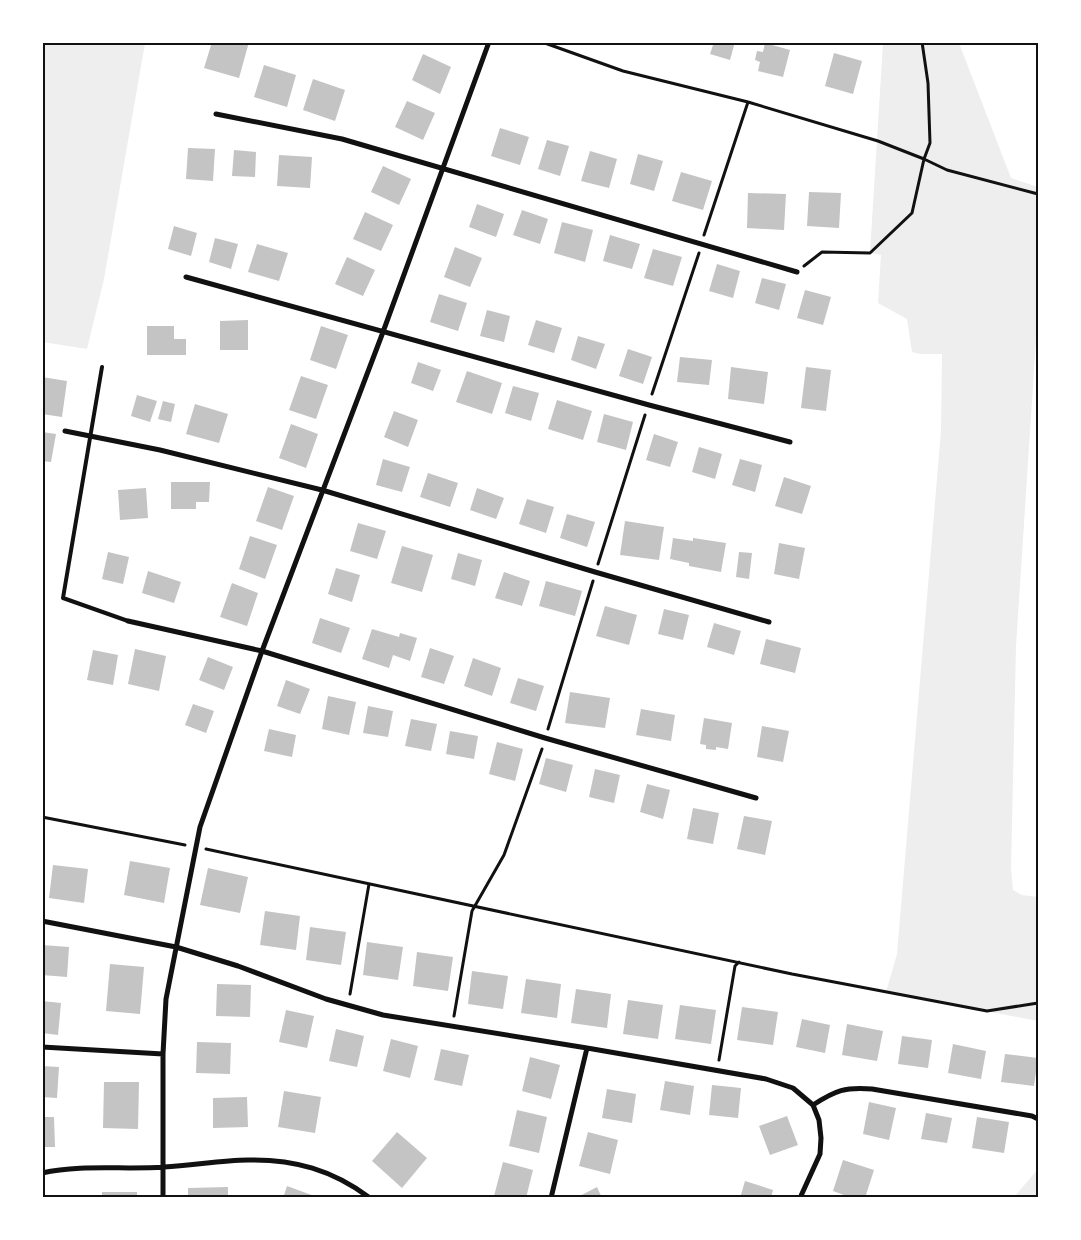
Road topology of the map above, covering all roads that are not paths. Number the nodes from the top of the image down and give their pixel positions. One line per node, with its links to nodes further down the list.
1 (489, 42): 3 (street)
2 (216, 114): 3 (street)
3 (443, 169): 4 (street); 6 (street)
4 (797, 272)
5 (186, 277): 6 (street)
6 (383, 332): 10 (street); 11 (street)
7 (102, 367): 9 (lane)
8 (65, 431): 9 (street)
9 (91, 435): 11 (street); 12 (lane)
10 (790, 442)
11 (322, 490): 13 (street); 14 (street)
12 (128, 621): 14 (street)
13 (769, 622)
14 (262, 651): 15 (street); 17 (street)
15 (756, 798)
16 (42, 921): 17 (street)
17 (176, 947): 19 (street); 20 (street)
18 (42, 1047): 20 (street)
19 (587, 1048): 21 (street); 27 (street)
20 (163, 1054): 23 (street)
21 (813, 1105): 22 (street); 28 (street)
22 (1038, 1119)
23 (164, 1167): 24 (street); 25 (street); 26 (street)
24 (42, 1173)
25 (163, 1198)
26 (370, 1198)
27 (551, 1198)
28 (800, 1198)

